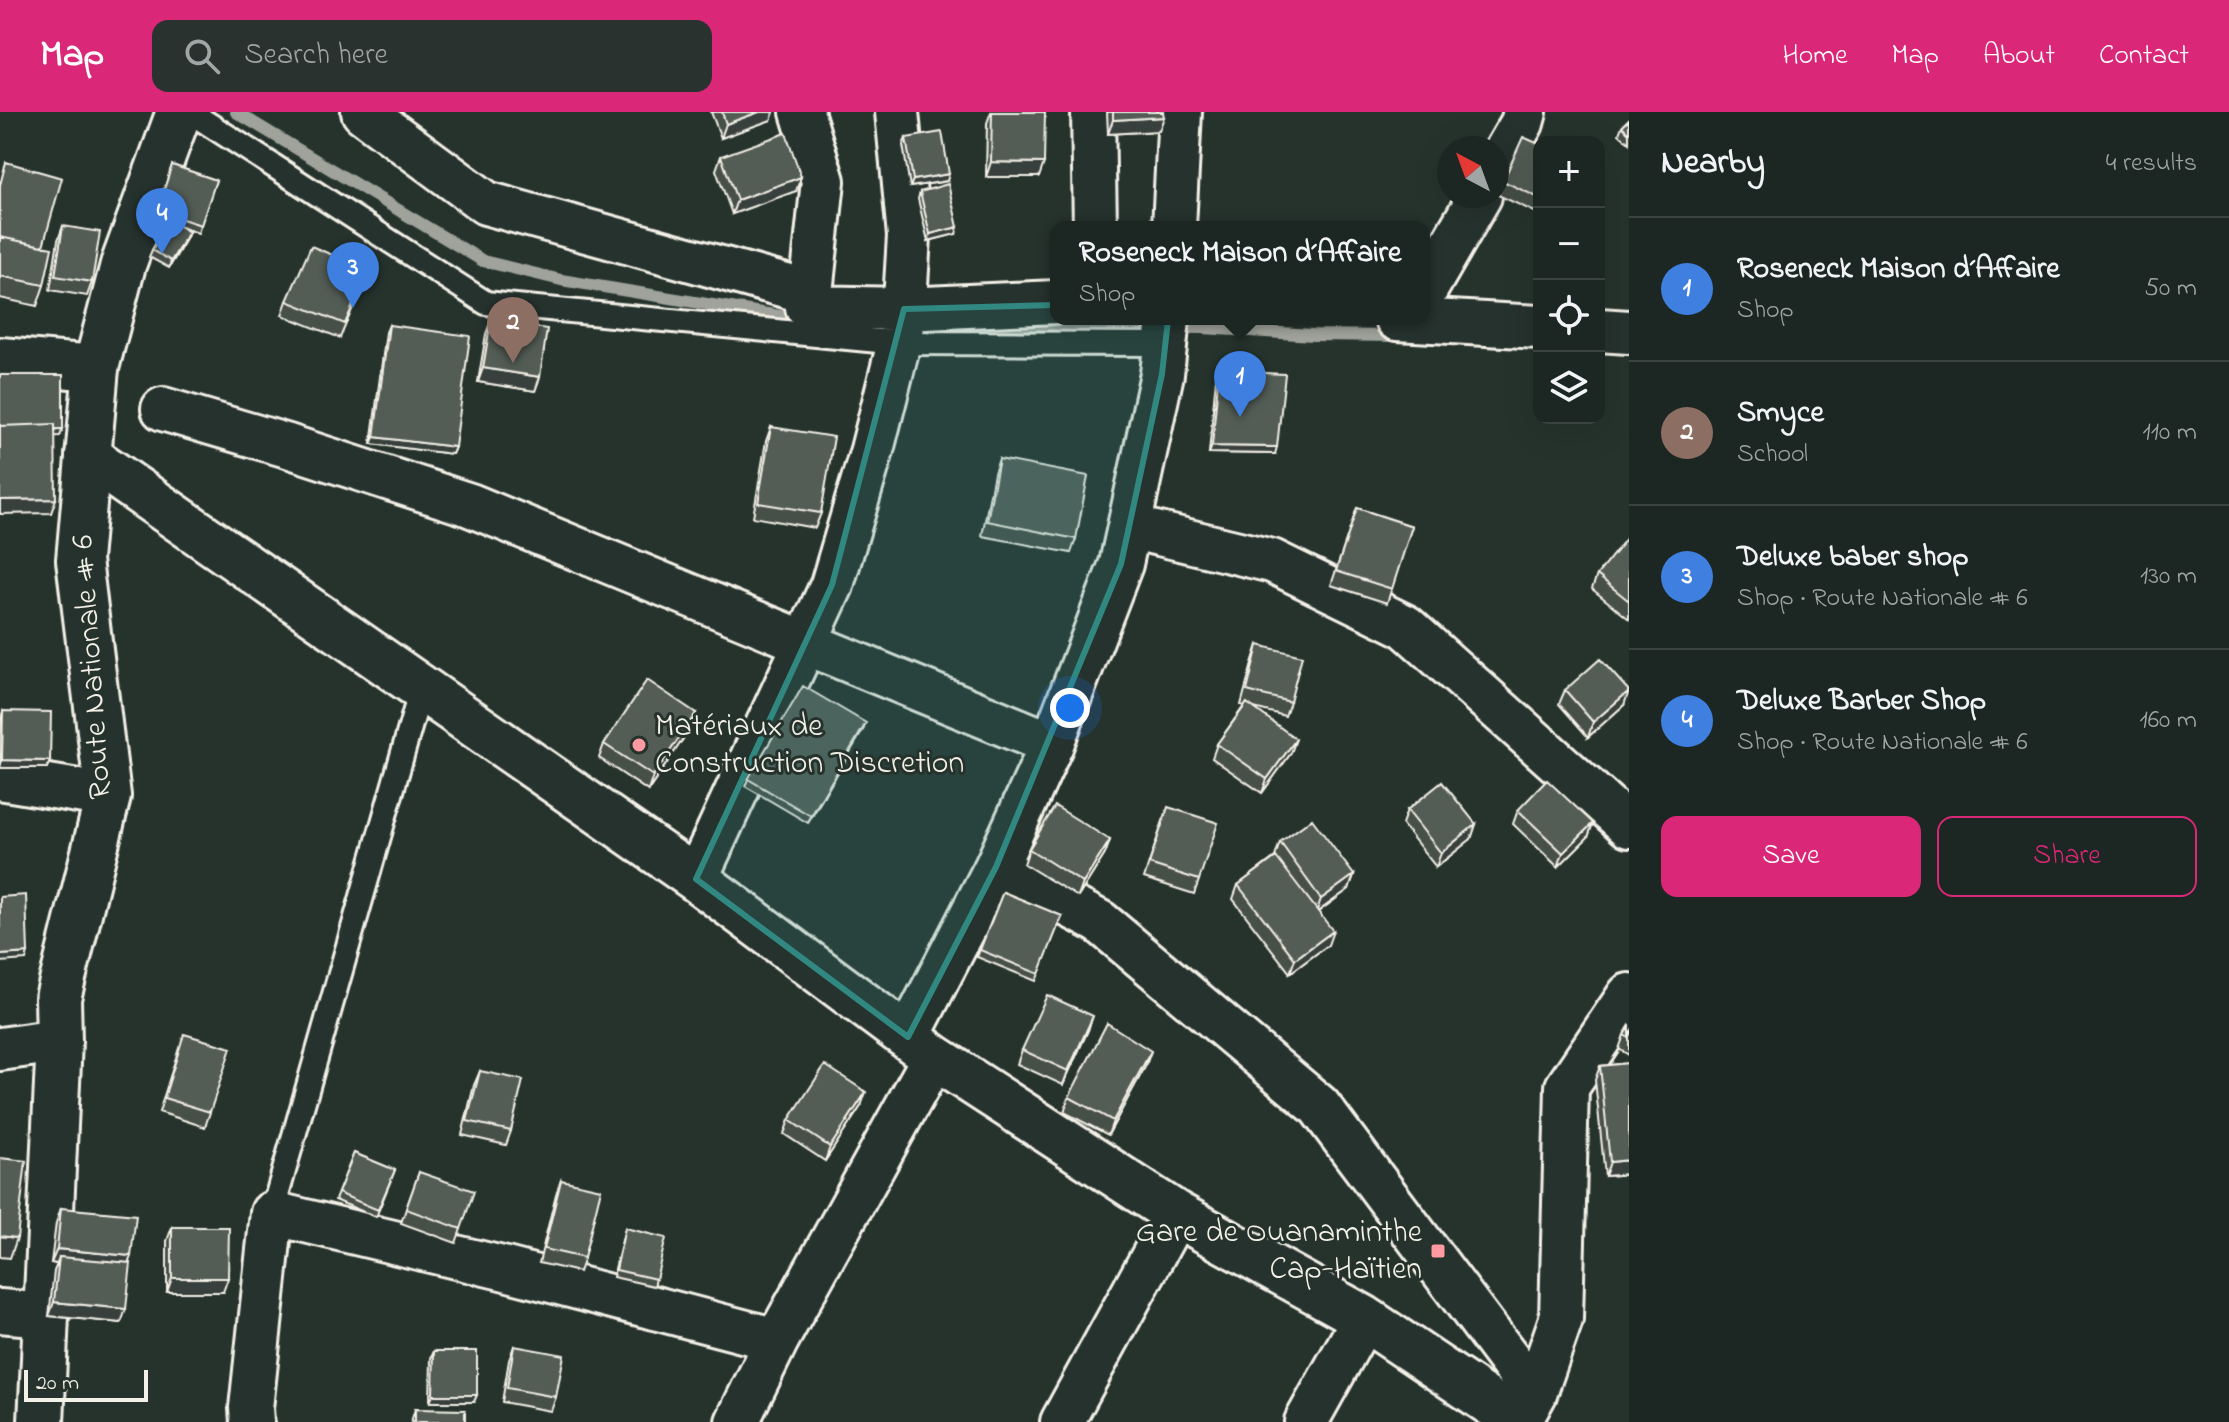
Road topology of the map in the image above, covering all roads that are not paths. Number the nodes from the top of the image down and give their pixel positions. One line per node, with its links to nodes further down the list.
1 (179, 112): 23 (street, Route Nationale # 6)
2 (190, 112): 17 (lane)
3 (363, 112): 14 (street)
4 (802, 112): 14 (street)
5 (897, 112): 17 (street)
6 (1093, 112): 11 (street)
7 (1180, 112): 12 (street)
8 (1525, 112): 9 (street)
9 (1509, 145)
10 (1473, 208): 13 (street)
11 (1095, 221)
12 (1174, 221)
13 (1430, 283)
14 (811, 293): 17 (street)
15 (1050, 303): 17 (street)
16 (1430, 320): 18 (street)
17 (902, 324): 21 (lane); 27 (street)
18 (1533, 327)
19 (1605, 330): 20 (street)
20 (1629, 332)
21 (1166, 333): 26 (street)
22 (0, 360): 23 (street)
23 (96, 368): 25 (street, Route Nationale # 6)
24 (163, 409): 27 (street)
25 (88, 456): 28 (street); 31 (street, Route Nationale # 6)
26 (1130, 527): 29 (street); 32 (street)
27 (805, 641): 29 (street); 34 (street)
28 (421, 689): 34 (street); 39 (lane)
29 (1052, 744): 33 (street)
30 (0, 778): 31 (street)
31 (108, 796): 36 (street, Route Nationale # 6)
32 (1629, 826)
33 (996, 867): 37 (street); 45 (street)
34 (696, 879): 37 (street)
35 (1629, 995): 45 (street)
36 (59, 1041): 38 (street); 42 (street, Route Nationale # 6)
37 (921, 1047): 40 (street); 44 (street)
38 (0, 1049)
39 (272, 1213): 44 (street); 47 (street)
40 (1176, 1214): 43 (street); 49 (street)
41 (0, 1311): 42 (street)
42 (45, 1315): 46 (street, Route Nationale # 6)
43 (1364, 1318): 45 (street); 50 (street)
44 (777, 1340): 48 (street)
45 (1525, 1413)
46 (41, 1422)
47 (252, 1422)
48 (737, 1422)
49 (1062, 1422)
50 (1306, 1422)

